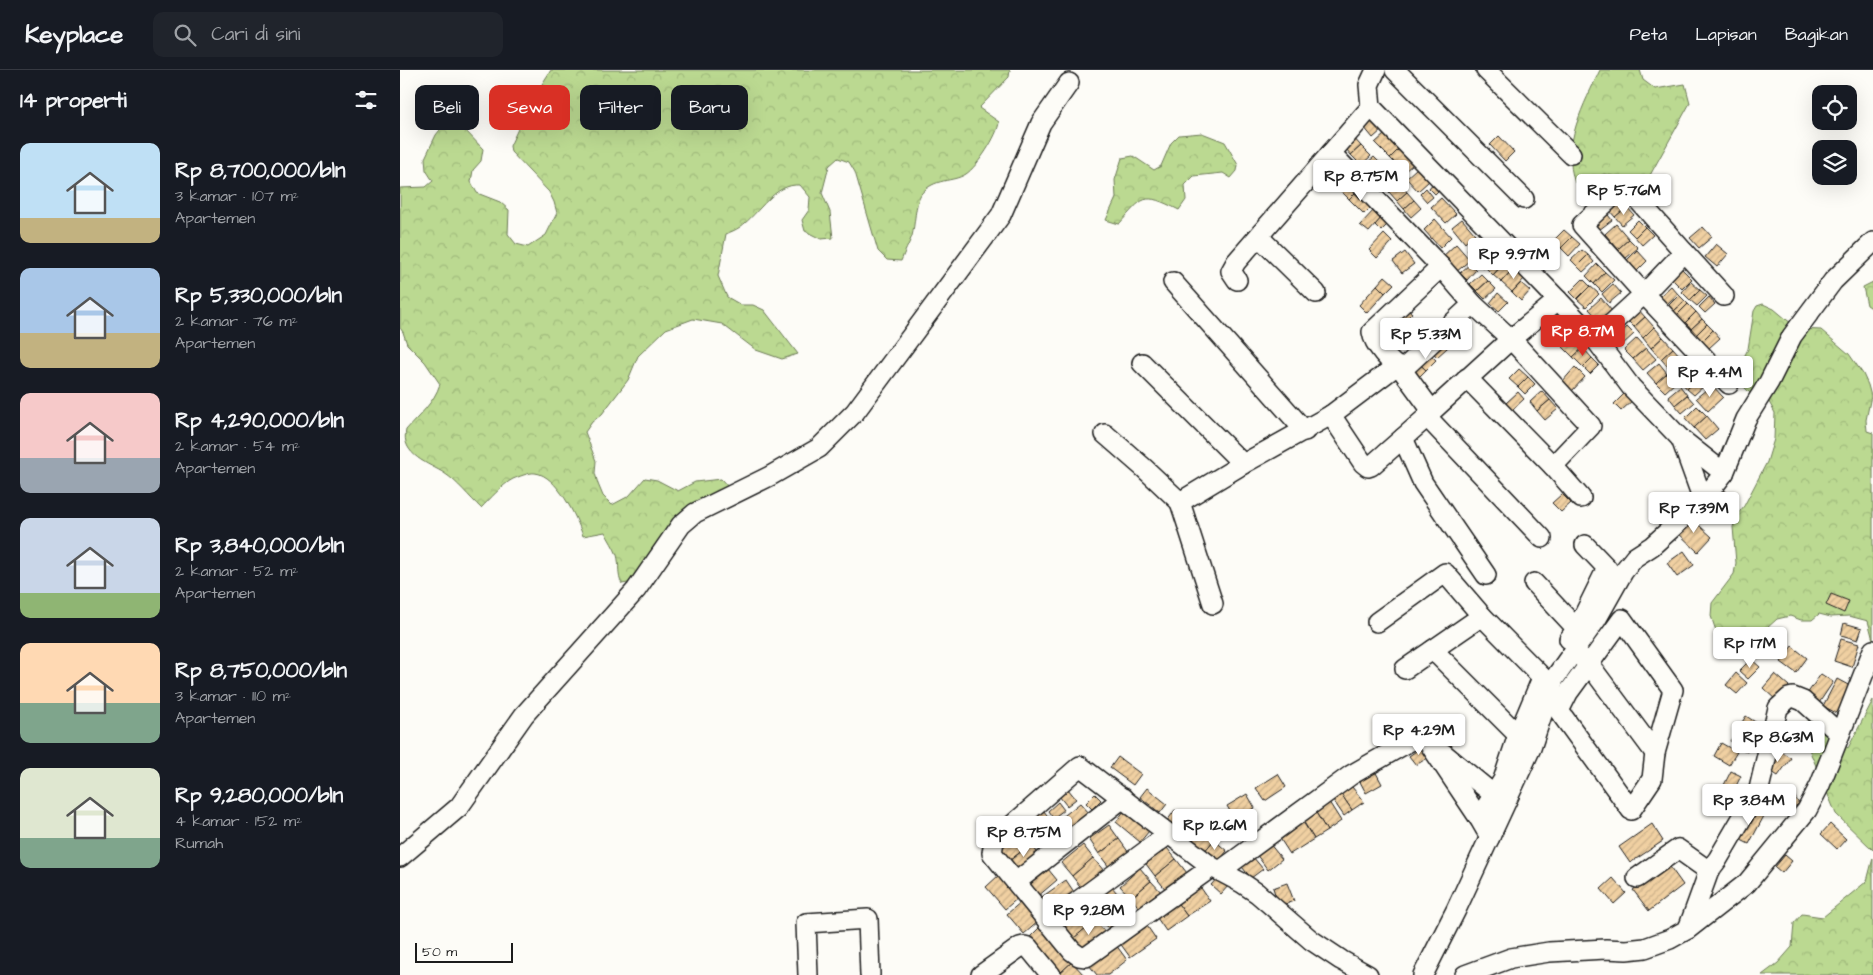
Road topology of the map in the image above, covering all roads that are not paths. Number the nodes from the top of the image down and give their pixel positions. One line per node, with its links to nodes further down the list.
1 (1376, 70): 5 (street)
2 (1395, 70): 8 (street)
3 (1486, 70): 7 (street)
4 (1069, 84): 60 (street)
5 (1371, 107): 6 (street); 18 (street)
6 (1332, 153): 9 (street); 12 (street)
7 (1571, 154)
8 (1524, 199)
9 (1259, 237): 13 (street); 15 (street)
10 (1873, 242): 34 (street)
11 (1684, 252): 16 (street); 16 (street); 17 (street)
12 (1441, 267): 19 (street); 23 (street)
13 (1236, 280)
14 (1172, 282): 28 (street)
15 (1316, 293)
16 (1644, 294): 21 (street); 25 (street)
17 (1724, 296)
18 (1558, 300): 20 (street); 21 (street)
19 (1473, 304): 20 (street); 23 (street)
20 (1511, 339): 24 (street); 33 (street)
21 (1595, 340): 31 (street)
22 (1142, 363): 32 (street)
23 (1399, 368): 26 (street); 27 (street)
24 (1467, 378): 26 (street); 33 (street)
25 (1729, 384)
26 (1430, 414): 30 (street); 38 (street)
27 (1331, 415): 28 (street); 30 (street)
28 (1304, 431): 32 (street)
29 (1105, 434): 37 (street)
30 (1403, 438): 40 (street)
31 (1681, 439): 34 (street); 36 (street)
32 (1243, 464): 37 (street)
33 (1553, 466): 35 (street)
34 (1724, 473): 36 (street)
35 (1581, 498)
36 (1703, 500): 48 (street)
37 (1180, 502): 42 (street)
38 (1542, 538)
39 (1585, 545): 45 (street)
40 (1486, 575)
41 (1534, 583): 45 (street)
42 (1213, 604)
43 (1482, 616): 44 (street); 46 (street); 50 (street)
44 (1377, 622)
45 (1577, 628): 50 (street)
46 (1433, 650): 49 (street); 52 (street)
47 (1873, 650): 51 (street)
48 (1582, 658): 54 (street); 54 (street); 54 (street); 59 (street)
49 (1405, 669)
50 (1542, 676): 52 (street)
51 (1840, 734): 62 (street); 66 (street)
52 (1518, 735): 55 (street)
53 (1426, 739): 55 (street); 57 (street); 61 (street)
54 (1655, 753)
55 (1494, 795): 57 (street)
56 (1123, 798): 58 (street); 64 (street); 64 (street)
57 (1479, 818): 59 (street)
58 (1169, 834): 61 (street); 65 (street)
59 (1490, 837): 72 (street)
60 (400, 857)
61 (1216, 869): 65 (street); 71 (street)
62 (1709, 871): 63 (street); 66 (street)
63 (1637, 878)
64 (1016, 882): 65 (street)
65 (1048, 923)
66 (1688, 929): 73 (street)
67 (808, 975): 68 (street)
68 (870, 975)
69 (982, 975): 70 (street)
70 (1051, 975)
71 (1368, 975)
72 (1423, 975)
73 (1465, 975)

